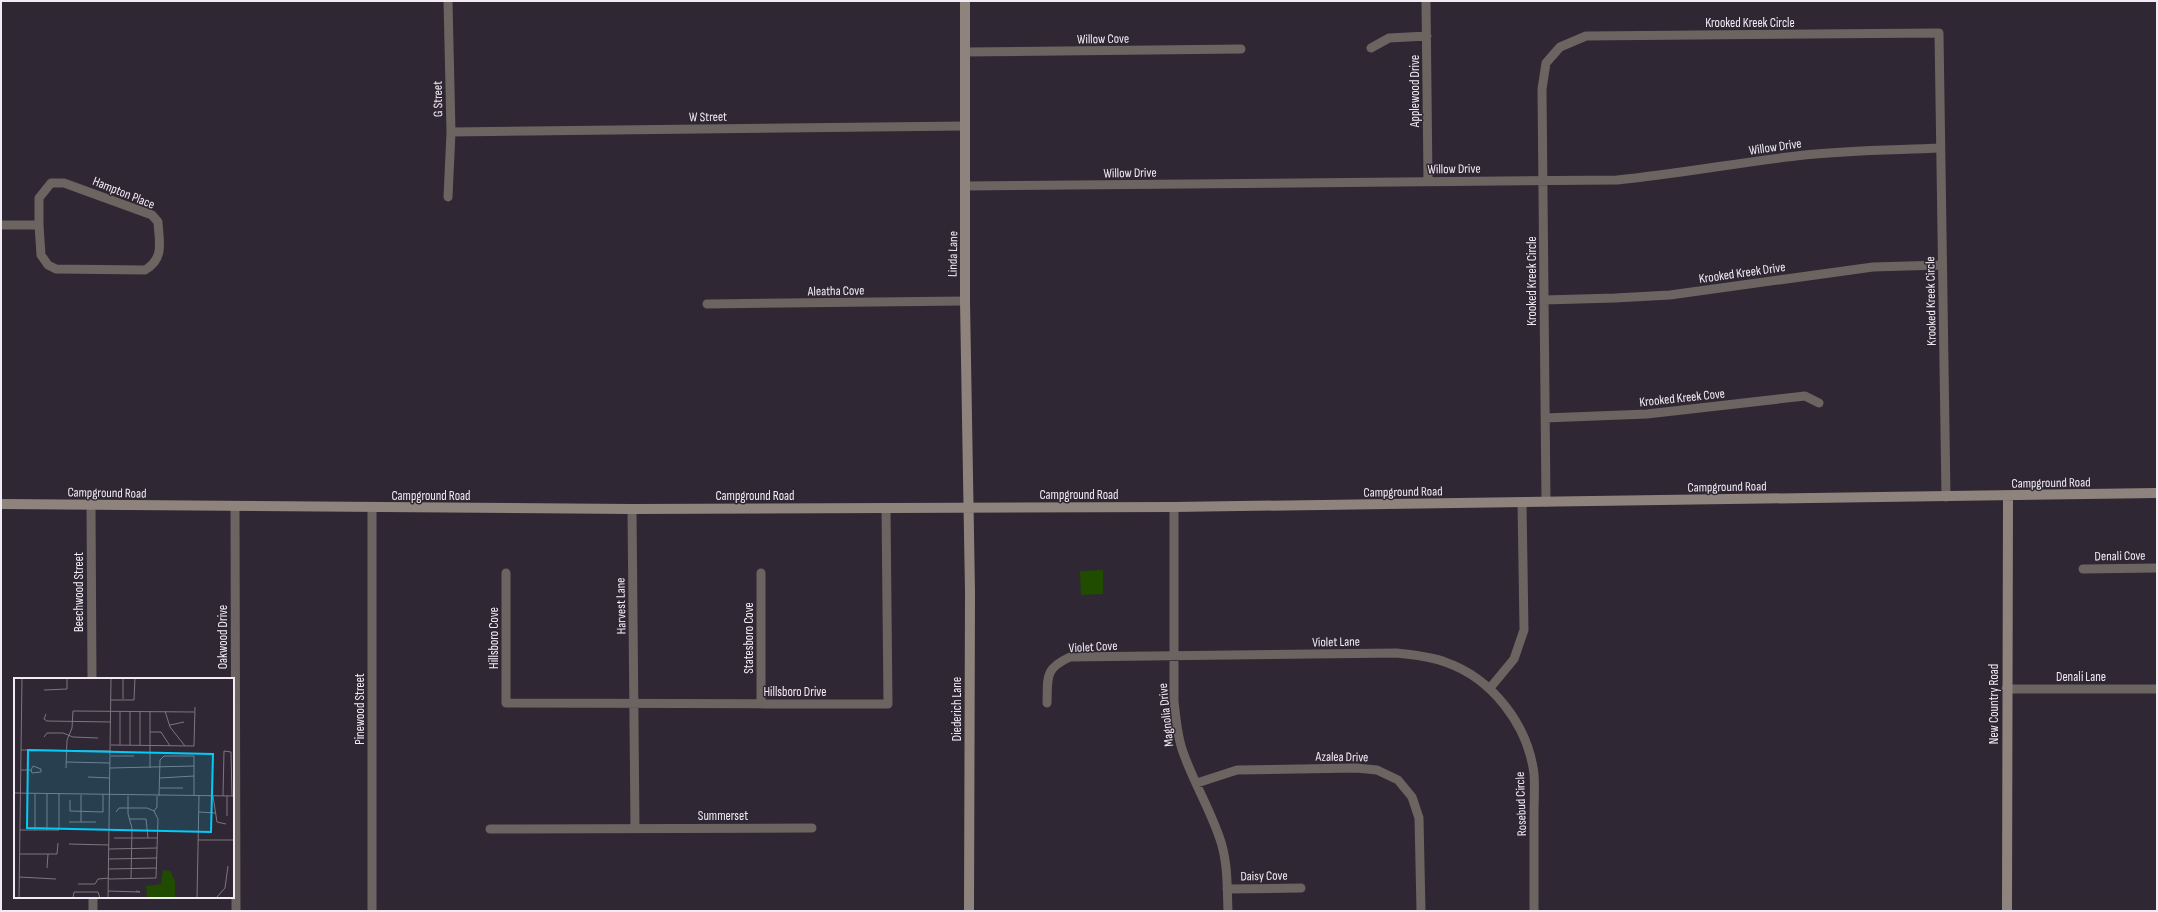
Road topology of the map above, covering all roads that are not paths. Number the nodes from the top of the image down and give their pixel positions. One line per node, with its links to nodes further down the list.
1 (448, 1): 9 (street, G Street)
2 (965, 1): 7 (street, Linda Lane)
3 (1426, 1): 4 (street, Applewood Drive)
4 (1427, 36): 5 (street); 12 (street, Applewood Drive)
5 (1371, 48)
6 (1241, 49): 7 (street, Willow Cove)
7 (965, 52): 8 (street, Linda Lane)
8 (965, 126): 9 (street, W Street); 13 (street, Linda Lane)
9 (451, 132): 14 (street, G Street)
10 (1940, 148): 11 (street, Willow Drive); 11 (street, Krooked Kreek Circle); 17 (street, Krooked Kreek Circle)
11 (1543, 180): 12 (street, Willow Drive); 18 (street, Krooked Kreek Circle)
12 (1428, 181): 13 (street, Willow Drive)
13 (966, 186): 19 (street, Linda Lane)
14 (448, 197)
15 (1, 225): 16 (street)
16 (39, 225): 16 (street, Hampton Place)
17 (1942, 265): 18 (street, Krooked Kreek Drive); 25 (street, Krooked Kreek Circle)
18 (1544, 300): 22 (street, Krooked Kreek Circle)
19 (965, 301): 20 (street, Aleatha Cove); 34 (street, Linda Lane)
20 (706, 304)
21 (1819, 403): 22 (street, Krooked Kreek Cove)
22 (1545, 418): 27 (street, Krooked Kreek Circle)
23 (2157, 493): 24 (street, Campground Road)
24 (2008, 496): 25 (street, Campground Road); 43 (street, New Country Road)
25 (1946, 497): 27 (street, Campground Road)
26 (1522, 502): 27 (street, Campground Road); 32 (street, Campground Road); 42 (street)
27 (1546, 502)
28 (1, 504): 29 (street, Campground Road)
29 (91, 504): 30 (street, Campground Road); 41 (street, Beechwood Street)
30 (235, 507): 31 (street, Campground Road); 57 (street, Oakwood Drive)
31 (372, 507): 35 (street, Campground Road); 58 (street, Pinewood Street)
32 (1174, 507): 34 (street, Campground Road); 40 (street, Magnolia Drive)
33 (886, 508): 34 (street, Campground Road); 35 (street, Campground Road); 48 (street, Hillsboro Drive)
34 (967, 508): 59 (street, Diederich Lane)
35 (632, 509): 46 (street, Harvest Lane)
36 (2157, 568): 37 (street, Denali Cove)
37 (2083, 569)
38 (506, 573): 45 (street, Hillsboro Cove)
39 (761, 573): 48 (street, Statesboro Cove)
40 (1174, 657): 42 (street, Violet Lane); 47 (street, Violet Cove); 49 (street, Magnolia Drive)
41 (92, 678)
42 (1490, 688): 62 (street, Rosebud Circle)
43 (2006, 689): 44 (street, Denali Lane); 63 (street, New Country Road)
44 (2157, 689)
45 (506, 703): 46 (street, Hillsboro Drive)
46 (634, 703): 48 (street, Hillsboro Drive); 50 (street)
47 (1047, 703)
48 (760, 704)
49 (1196, 783): 54 (street, Magnolia Drive); 61 (street, Azalea Drive)
50 (635, 828): 51 (street, Summerset); 52 (street, Summerset)
51 (812, 828)
52 (490, 829)
53 (1301, 888): 54 (street, Daisy Cove)
54 (1227, 889): 60 (street, Magnolia Drive)
55 (93, 898): 56 (street)
56 (93, 911)
57 (236, 911)
58 (372, 911)
59 (968, 911)
60 (1228, 911)
61 (1422, 911)
62 (1534, 911)
63 (2007, 911)

